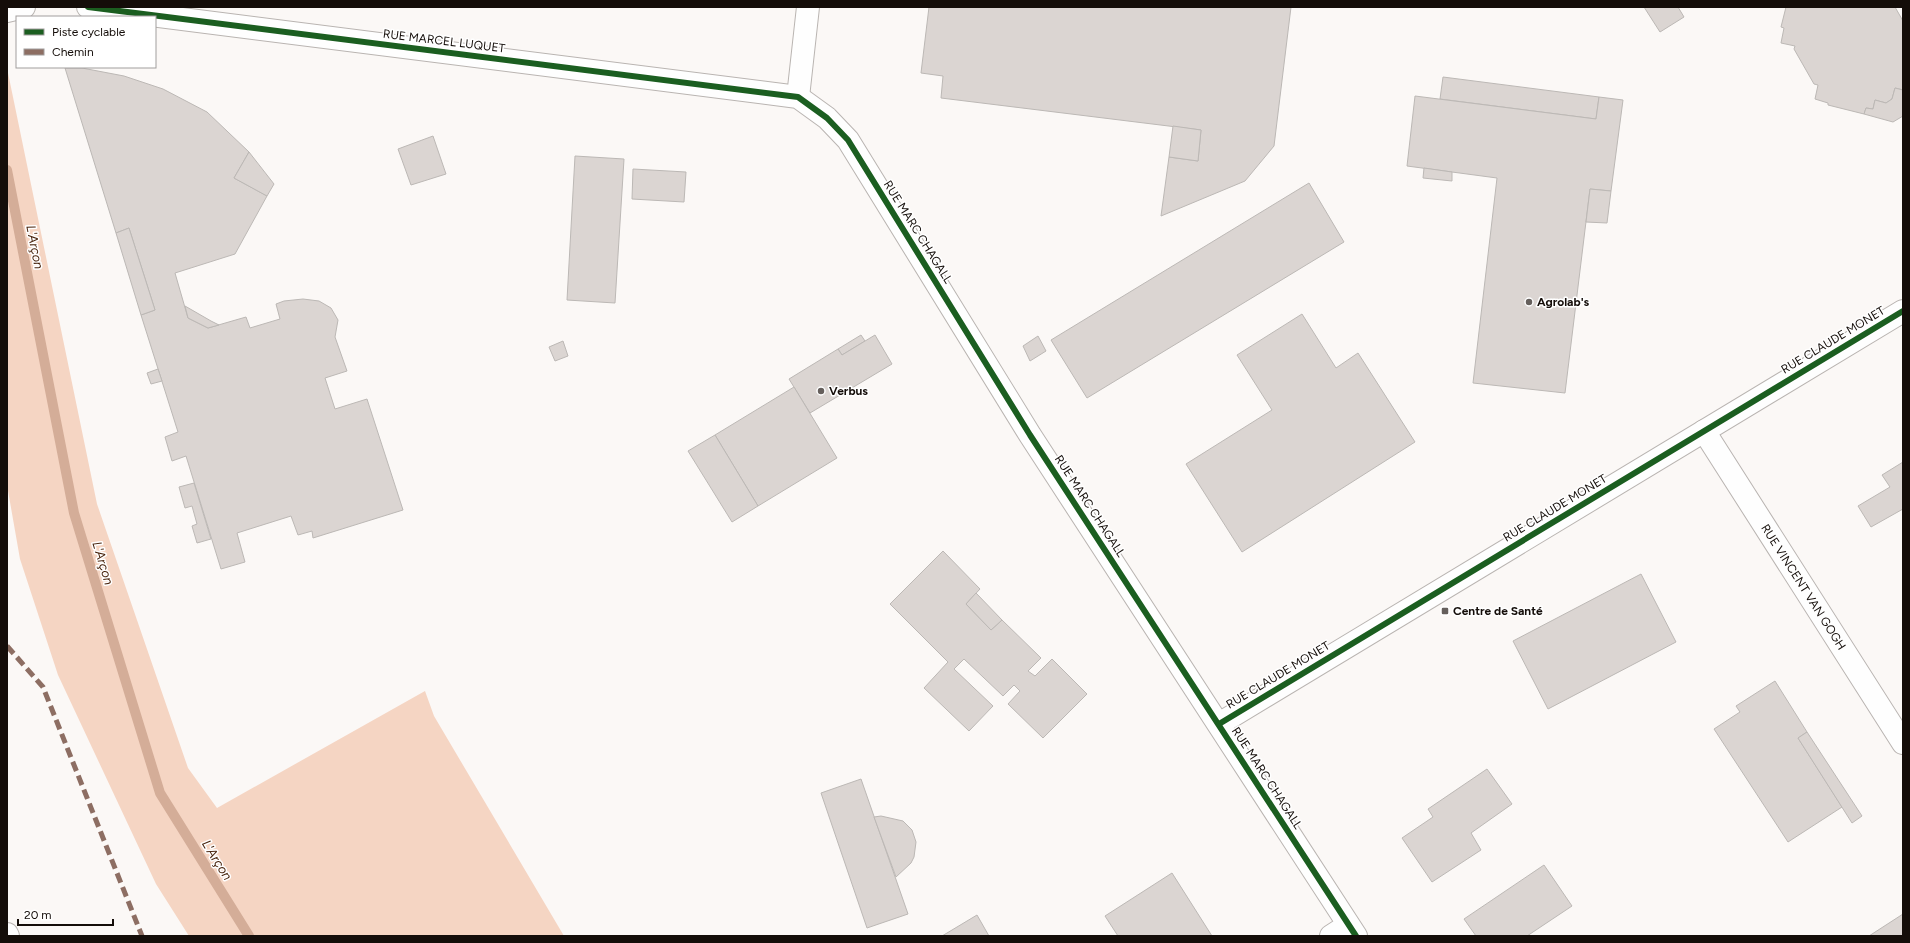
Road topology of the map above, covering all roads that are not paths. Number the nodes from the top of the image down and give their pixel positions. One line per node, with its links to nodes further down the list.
1 (23, 7): 4 (street)
2 (88, 7): 5 (street, RUE MARCEL LUQUET)
3 (808, 7): 5 (street)
4 (7, 11)
5 (798, 97): 8 (street, RUE MARC CHAGALL)
6 (1903, 311): 7 (street, RUE CLAUDE MONET)
7 (1704, 431): 8 (street, RUE CLAUDE MONET); 9 (street, RUE VINCENT VAN GOGH)
8 (1219, 724): 10 (street, RUE MARC CHAGALL)
9 (1903, 743)
10 (1345, 932)

